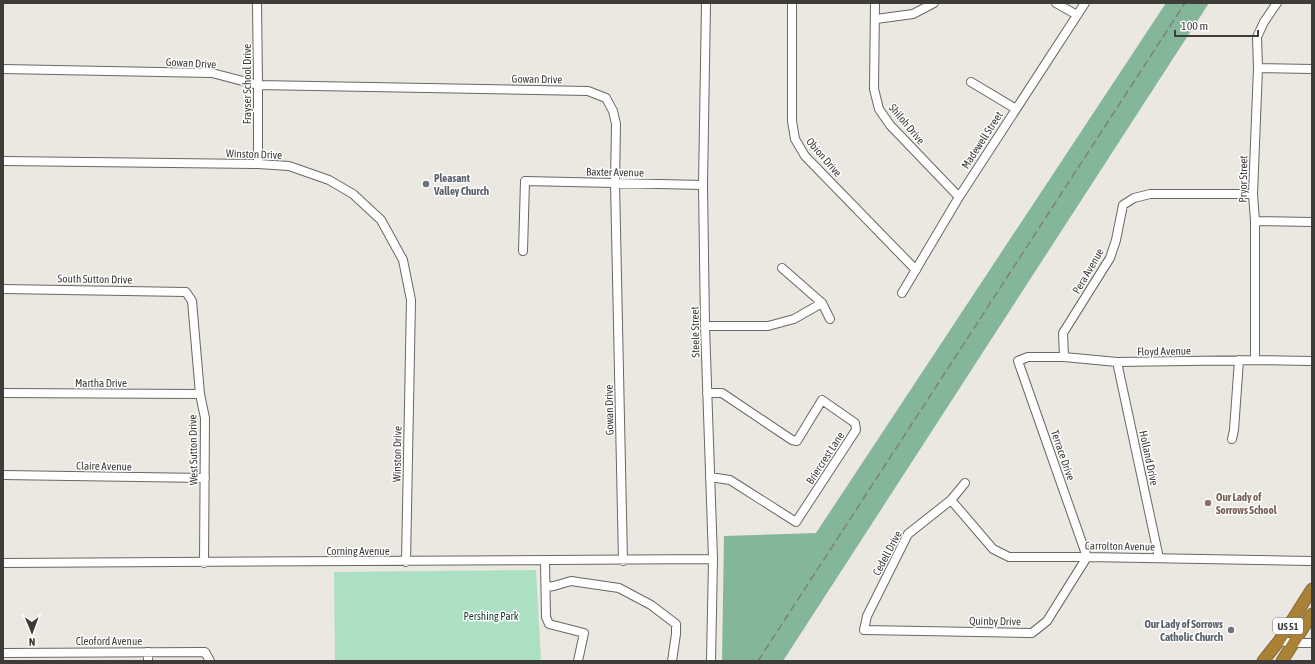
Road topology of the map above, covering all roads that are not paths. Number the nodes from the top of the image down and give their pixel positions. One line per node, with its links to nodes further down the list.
1 (257, 3): 15 (street, Frayser School Drive)
2 (706, 3): 20 (street, Steele Street)
3 (792, 3): 27 (street, Obion Drive)
4 (875, 3): 10 (street, Shiloh Drive)
5 (934, 3): 10 (street)
6 (1056, 3): 9 (street)
7 (1085, 3): 9 (street, Madewell Street)
8 (1277, 3): 12 (street, Pryor Street)
9 (1077, 15): 16 (street, Madewell Street)
10 (876, 19): 22 (street, Shiloh Drive)
11 (3, 68): 15 (street, Gowan Drive)
12 (1258, 68): 13 (street); 21 (street, Pryor Street)
13 (1312, 69)
14 (971, 82): 16 (street)
15 (258, 85): 18 (street, Frayser School Drive); 19 (street, Gowan Drive)
16 (1016, 109): 22 (street, Madewell Street)
17 (3, 162): 18 (street, Winston Drive)
18 (258, 164): 55 (street, Winston Drive)
19 (615, 183): 20 (street, Baxter Avenue); 25 (street, Baxter Avenue); 53 (street, Gowan Drive)
20 (704, 184): 33 (street, Steele Street)
21 (1253, 194): 23 (street, Pryor Street); 34 (street, Pera Avenue)
22 (958, 197): 27 (street, Madewell Street)
23 (1255, 221): 24 (street); 36 (street, Pryor Street)
24 (1312, 222)
25 (523, 251)
26 (782, 268): 31 (street)
27 (916, 270): 30 (street, Madewell Street)
28 (3, 289): 29 (street, South Sutton Drive)
29 (186, 292): 42 (street, West Sutton Drive)
30 (902, 293)
31 (822, 303): 32 (street); 33 (street)
32 (830, 319)
33 (705, 326): 41 (street, Steele Street)
34 (1064, 357): 37 (street, Floyd Avenue); 39 (street, Floyd Avenue)
35 (1239, 360): 36 (street, Floyd Avenue); 39 (street, Floyd Avenue); 43 (street)
36 (1255, 360): 38 (street, Floyd Avenue)
37 (1018, 361): 49 (street, Terrace Drive)
38 (1312, 361)
39 (1118, 362): 50 (street, Holland Drive)
40 (3, 393): 42 (street, Martha Drive)
41 (707, 393): 45 (street, Steele Street); 45 (street, Briercrest Lane)
42 (200, 394): 46 (street, West Sutton Drive)
43 (1232, 439)
44 (3, 475): 46 (street, Claire Avenue)
45 (710, 477): 51 (street, Steele Street)
46 (205, 478): 57 (street, West Sutton Drive)
47 (964, 483): 48 (street, Cedell Drive)
48 (951, 500): 49 (street, Carrolton Avenue); 61 (street, Cedell Drive)
49 (1087, 556): 50 (street, Carrolton Avenue); 61 (street, Quinby Drive)
50 (1159, 558): 54 (street, Carrolton Avenue)
51 (713, 560): 53 (street, Corning Avenue); 71 (street, Steele Street)
52 (545, 561): 53 (street, Corning Avenue); 55 (street, Corning Avenue); 58 (street)
53 (623, 561)
54 (1312, 561)
55 (406, 562): 57 (street, Corning Avenue)
56 (3, 563): 57 (street, Corning Avenue)
57 (204, 563)
58 (546, 587): 69 (street); 70 (street)
59 (1312, 589): 62 (highway, US 51)
60 (1312, 614): 63 (highway, US 51)
61 (864, 630)
62 (1279, 641): 63 (street); 72 (highway, US 51)
63 (1294, 643): 64 (street); 73 (highway, US 51)
64 (1312, 643)
65 (148, 652): 66 (street, Cleoford Avenue); 67 (street); 68 (street, Cleoford Avenue)
66 (3, 653)
67 (148, 661)
68 (210, 661)
69 (578, 661)
70 (672, 661)
71 (711, 661)
72 (1263, 661)
73 (1282, 661)

